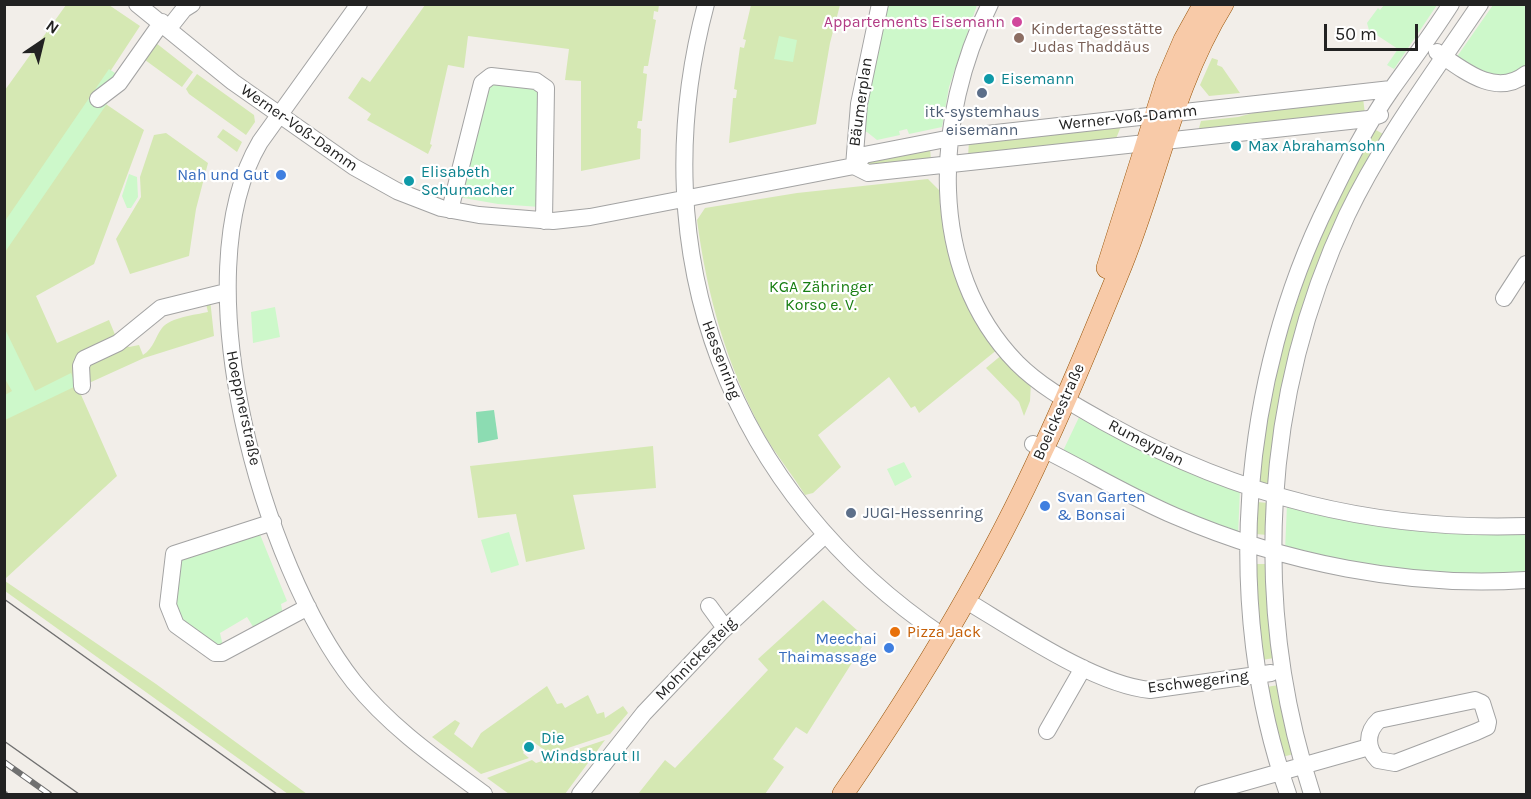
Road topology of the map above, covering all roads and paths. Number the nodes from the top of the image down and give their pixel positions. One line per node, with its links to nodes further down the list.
1 (137, 4): 10 (street, Werner-Voß-Damm)
2 (359, 4): 18 (street, Hoeppnerstraße)
3 (706, 4): 24 (street, Hessenring)
4 (880, 4): 23 (street, Bäumerplan)
5 (990, 4): 20 (street)
6 (1451, 4): 11 (street)
7 (1480, 4): 12 (street, Werner-Voß-Damm)
8 (184, 6): 10 (street)
9 (1216, 6): 17 (main road, Boelckestraße)
10 (166, 25): 15 (street); 18 (street, Werner-Voß-Damm)
11 (1425, 44): 12 (street); 14 (street)
12 (1444, 57): 13 (street); 16 (street, Werner-Voß-Damm)
13 (1527, 74)
14 (1391, 89): 16 (street); 17 (street, Werner-Voß-Damm); 19 (street)
15 (98, 99)
16 (1400, 112): 19 (street, Werner-Voß-Damm); 34 (street)
17 (1163, 114): 20 (street, Werner-Voß-Damm); 21 (main road, Boelckestraße)
18 (280, 115): 25 (street, Werner-Voß-Damm); 28 (street, Hoeppnerstraße)
19 (1375, 118): 21 (street, Werner-Voß-Damm); 33 (street)
20 (951, 138): 22 (street, Rumeyplan); 23 (street, Werner-Voß-Damm)
21 (1155, 142): 22 (street, Werner-Voß-Damm); 31 (main road, Boelckestraße)
22 (948, 165): 23 (street, Werner-Voß-Damm); 31 (street, Rumeyplan)
23 (854, 166): 24 (street, Werner-Voß-Damm)
24 (684, 198): 26 (street, Werner-Voß-Damm); 37 (street, Hessenring)
25 (450, 210): 26 (street, Werner-Voß-Damm); 26 (street)
26 (544, 221)
27 (1527, 264): 29 (street)
28 (226, 292): 30 (street); 35 (street, Hoeppnerstraße)
29 (1504, 298)
30 (82, 386)
31 (1060, 396): 32 (main road, Boelckestraße); 33 (street, Rumeyplan)
32 (1038, 447): 38 (street); 41 (main road, Boelckestraße); 45 (main road, Boelckestraße)
33 (1252, 489): 34 (street, Rumeyplan); 38 (street)
34 (1274, 496): 36 (street, Rumeyplan); 39 (street)
35 (273, 522): 43 (street, Hoeppnerstraße); 43 (street)
36 (1527, 526)
37 (825, 535): 44 (street, Mohnickesteig); 45 (street, Hessenring)
38 (1250, 544): 39 (street); 48 (street)
39 (1273, 552): 40 (street); 47 (street)
40 (1527, 580)
41 (965, 600): 45 (main road, Boelckestraße); 46 (street, Eschwegering)
42 (709, 606): 44 (street)
43 (308, 607): 53 (street, Hoeppnerstraße)
44 (725, 628): 54 (street, Mohnickesteig)
45 (939, 633): 55 (main road, Boelckestraße); 56 (main road, Boelckestraße)
46 (1083, 668): 48 (street, Eschwegering); 49 (street)
47 (1282, 671): 48 (street, Eschwegering); 51 (street)
48 (1259, 674): 52 (street)
49 (1047, 731)
50 (1369, 747): 50 (street); 51 (street)
51 (1303, 766): 52 (street); 59 (street)
52 (1280, 772): 57 (street); 58 (street)
53 (484, 795)
54 (580, 795)
55 (829, 795)
56 (843, 795)
57 (1203, 795)
58 (1288, 795)
59 (1312, 795)

